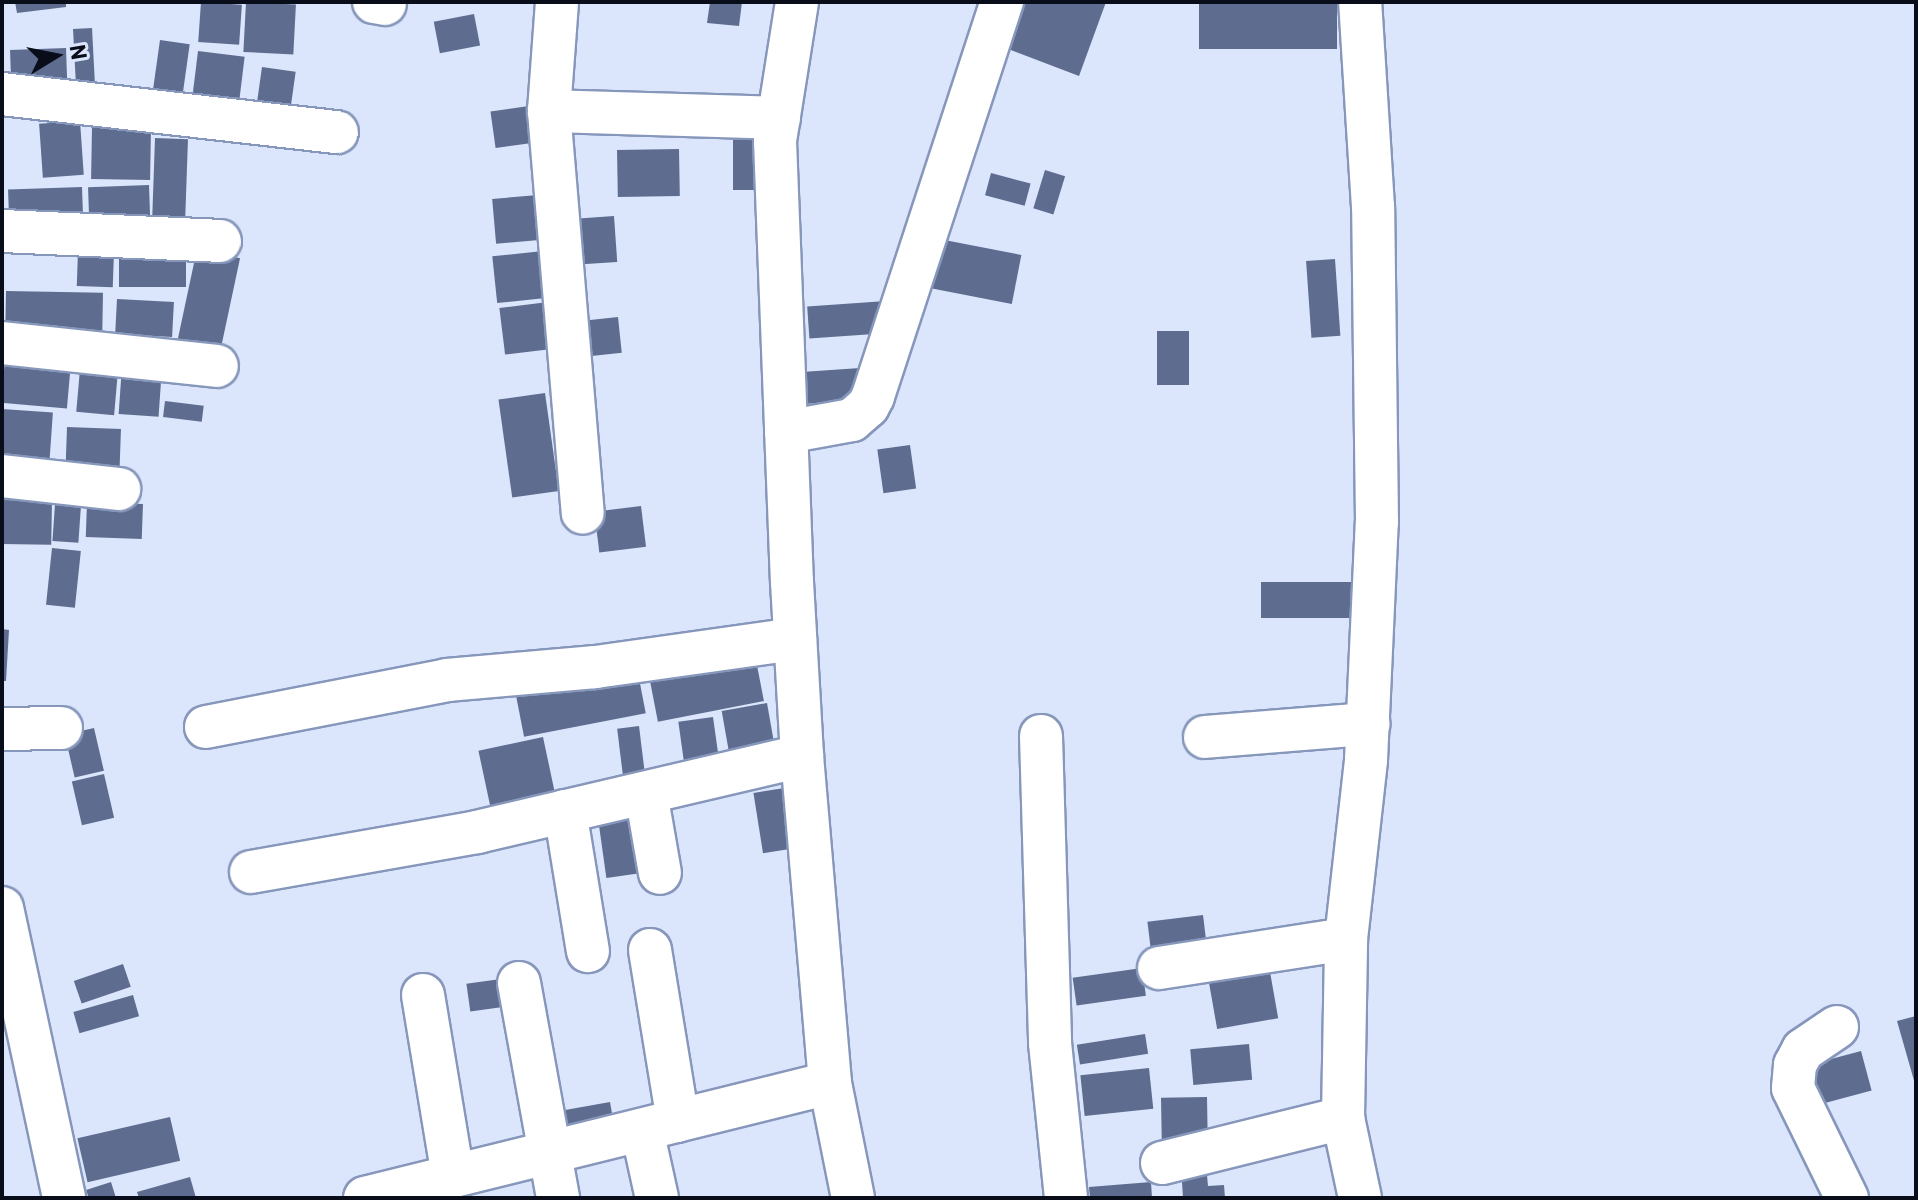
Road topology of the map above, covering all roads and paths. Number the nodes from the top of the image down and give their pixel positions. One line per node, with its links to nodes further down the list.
1 (557, 2): 6 (street)
2 (797, 2): 7 (street)
3 (1002, 2): 13 (street)
4 (1360, 2): 18 (street)
5 (2, 94): 8 (street)
6 (549, 111): 7 (street); 16 (street)
7 (779, 118): 13 (street)
8 (337, 132)
9 (2, 231): 10 (street)
10 (220, 241)
11 (2, 343): 12 (street)
12 (217, 366)
13 (786, 432): 17 (street)
14 (2, 476): 15 (street)
15 (119, 489)
16 (583, 513)
17 (795, 639): 19 (street); 24 (street)
18 (1368, 724): 23 (street); 30 (street)
19 (206, 727)
20 (61, 728): 21 (street)
21 (2, 729)
22 (1041, 736): 48 (street)
23 (1205, 737)
24 (802, 756): 25 (street); 37 (street)
25 (646, 793): 26 (street); 28 (street)
26 (565, 811): 27 (street); 32 (street)
27 (251, 872)
28 (660, 873)
29 (2, 908): 43 (street)
30 (1346, 939): 33 (street); 38 (street)
31 (650, 950): 39 (street)
32 (588, 951)
33 (1159, 968)
34 (519, 983): 40 (street)
35 (423, 995): 42 (street)
36 (1837, 1027): 50 (street)
37 (830, 1083): 39 (street); 47 (street)
38 (1343, 1118): 41 (street); 49 (street)
39 (660, 1125): 40 (street); 46 (street)
40 (548, 1153): 42 (street); 45 (street)
41 (1162, 1163)
42 (453, 1176): 44 (street)
43 (64, 1198)
44 (365, 1198)
45 (558, 1198)
46 (657, 1198)
47 (853, 1198)
48 (1066, 1198)
49 (1360, 1198)
50 (1847, 1198)

